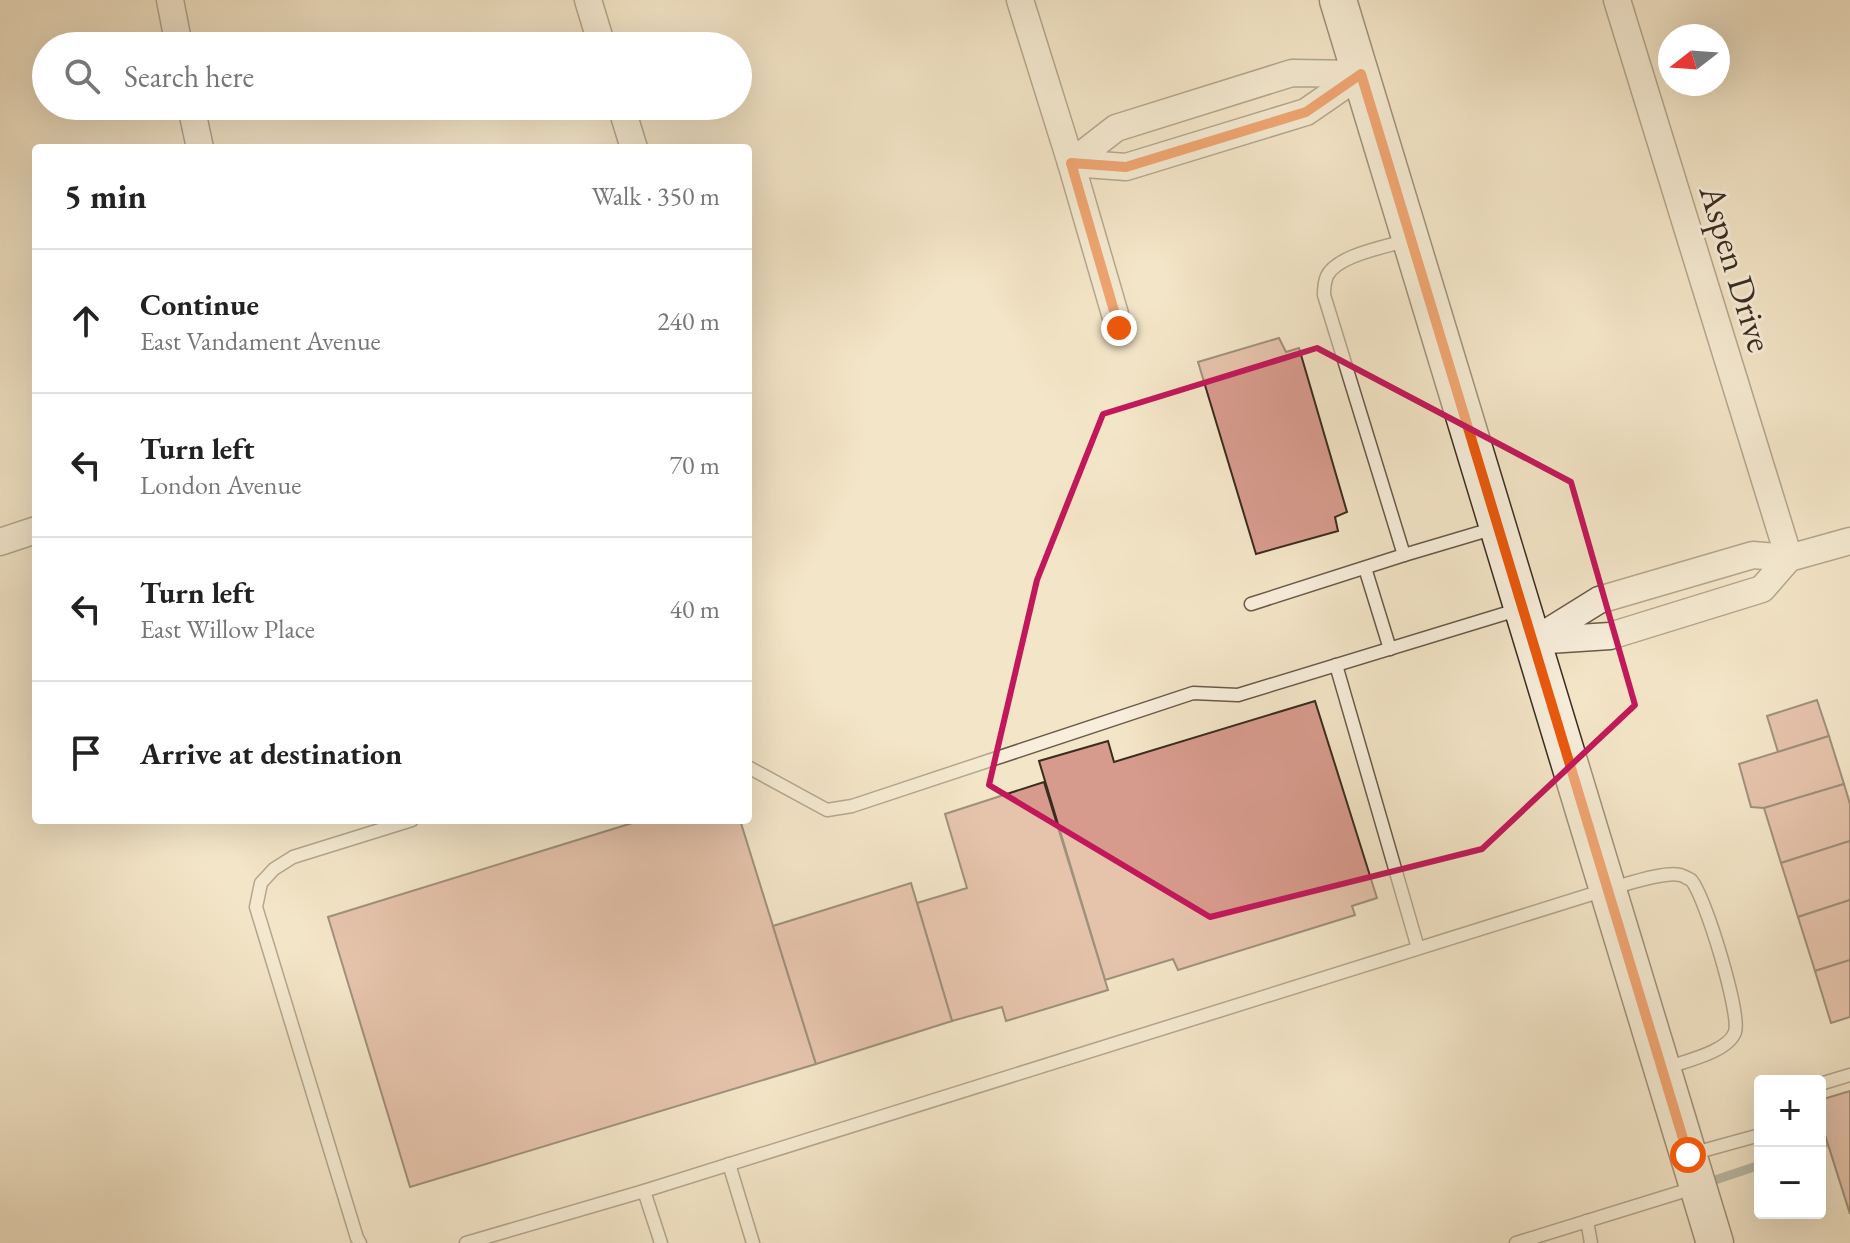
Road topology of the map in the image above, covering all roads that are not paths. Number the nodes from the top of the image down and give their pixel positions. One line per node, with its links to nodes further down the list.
1 (170, 0): 6 (street)
2 (588, 0): 7 (street)
3 (1020, 0): 13 (street)
4 (1338, 0): 8 (street)
5 (1617, 0): 21 (street, Aspen Drive)
6 (176, 32)
7 (598, 32)
8 (1361, 74): 13 (street); 13 (street); 14 (street)
9 (194, 120): 11 (street)
10 (625, 120): 12 (street)
11 (199, 144)
12 (633, 144)
13 (1071, 163): 15 (street)
14 (1411, 239): 16 (street); 20 (lane)
15 (1119, 328)
16 (1498, 527): 20 (lane); 26 (street)
17 (32, 531): 19 (street)
18 (1850, 541): 21 (street)
19 (0, 542)
20 (1404, 555): 22 (lane)
21 (1789, 558): 23 (street); 25 (street)
22 (1365, 568): 24 (lane); 27 (lane)
23 (1675, 577): 25 (street); 26 (street)
24 (1251, 604)
25 (1686, 613): 26 (street)
26 (1528, 624): 27 (lane); 31 (street)
27 (1390, 649): 28 (lane)
28 (1336, 665): 29 (lane); 32 (lane)
29 (752, 769)
30 (399, 824): 41 (lane)
31 (1608, 889): 32 (lane); 33 (street); 33 (lane)
32 (1418, 948): 37 (lane)
33 (1663, 1069): 38 (street)
34 (1850, 1075): 35 (lane)
35 (1826, 1082)
36 (1754, 1138): 38 (lane)
37 (729, 1164): 39 (lane); 44 (lane)
38 (1693, 1171): 40 (lane); 47 (street)
39 (644, 1191): 42 (lane); 43 (lane)
40 (1587, 1221): 45 (lane); 46 (lane)
41 (360, 1243)
42 (466, 1243)
43 (661, 1243)
44 (753, 1243)
45 (1516, 1243)
46 (1591, 1243)
47 (1715, 1243)

